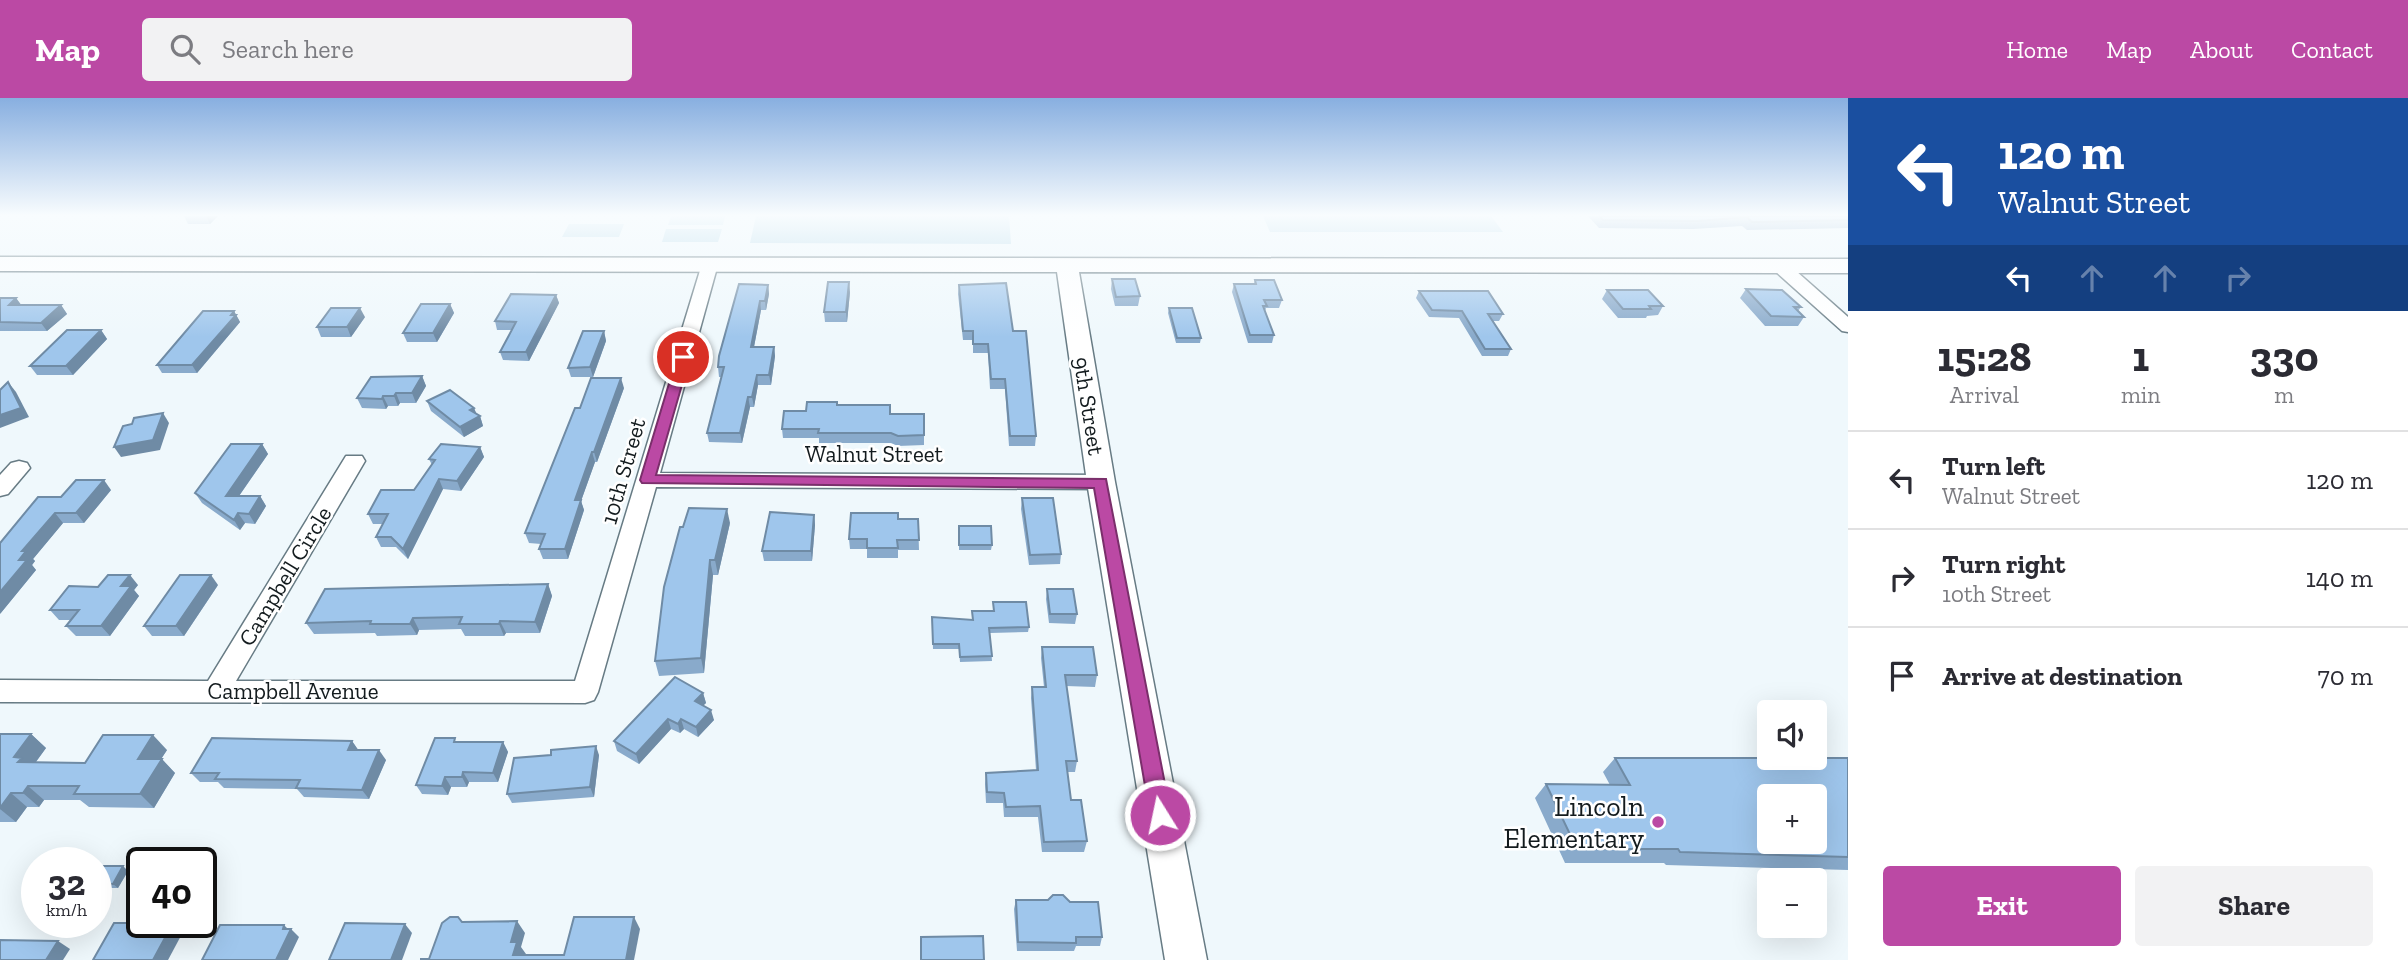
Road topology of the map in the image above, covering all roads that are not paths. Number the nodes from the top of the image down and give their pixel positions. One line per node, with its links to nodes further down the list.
1 (0, 264): 2 (street)
2 (710, 264): 3 (street); 9 (street, 10th Street)
3 (1068, 266): 5 (street); 10 (street, 9th Street)
4 (1848, 266): 5 (street)
5 (1781, 267): 6 (street)
6 (1848, 327)
7 (354, 461): 13 (street, Campbell Circle)
8 (19, 468): 11 (street)
9 (647, 480): 10 (street, Walnut Street); 14 (street, 10th Street)
10 (1101, 482): 15 (street, 9th Street)
11 (0, 489)
12 (0, 691): 13 (street, Campbell Avenue)
13 (216, 691): 14 (street, Campbell Avenue)
14 (585, 692)
15 (1186, 960)

